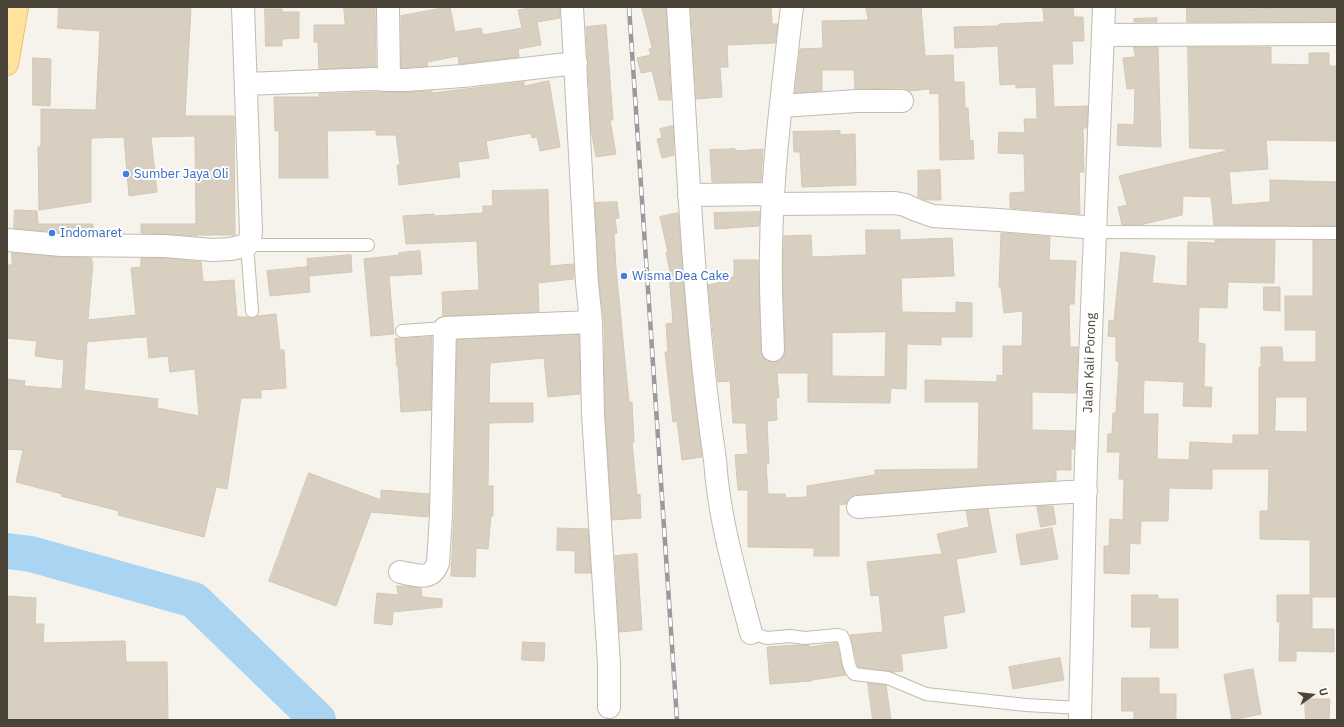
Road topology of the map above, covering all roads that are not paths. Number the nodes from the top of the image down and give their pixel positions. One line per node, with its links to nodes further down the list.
1 (17, 7): 11 (main road)
2 (243, 7): 13 (street)
3 (388, 7): 12 (street)
4 (572, 7): 10 (street)
5 (678, 7): 16 (street)
6 (792, 7): 15 (street)
7 (1104, 7): 9 (street, Jalan Kali Porong)
8 (1337, 34): 9 (street)
9 (1103, 35): 18 (street, Jalan Kali Porong)
10 (576, 63): 12 (street); 24 (street)
11 (7, 64)
12 (389, 80): 13 (street)
13 (246, 84): 21 (street)
14 (902, 101): 15 (street)
15 (781, 106): 17 (street)
16 (689, 195): 17 (street); 31 (street)
17 (773, 199): 18 (street); 27 (street)
18 (1096, 230): 19 (lane); 28 (street, Jalan Kali Porong)
19 (1337, 233)
20 (7, 240): 21 (street)
21 (246, 245): 22 (lane); 23 (lane)
22 (368, 245)
23 (252, 311)
24 (591, 322): 25 (street); 32 (street)
25 (444, 328): 26 (lane); 30 (street)
26 (402, 331)
27 (773, 350)
28 (1086, 491): 29 (street); 33 (street, Jalan Kali Porong)
29 (858, 507)
30 (400, 572)
31 (751, 633): 33 (lane)
32 (609, 707)
33 (1080, 714)

